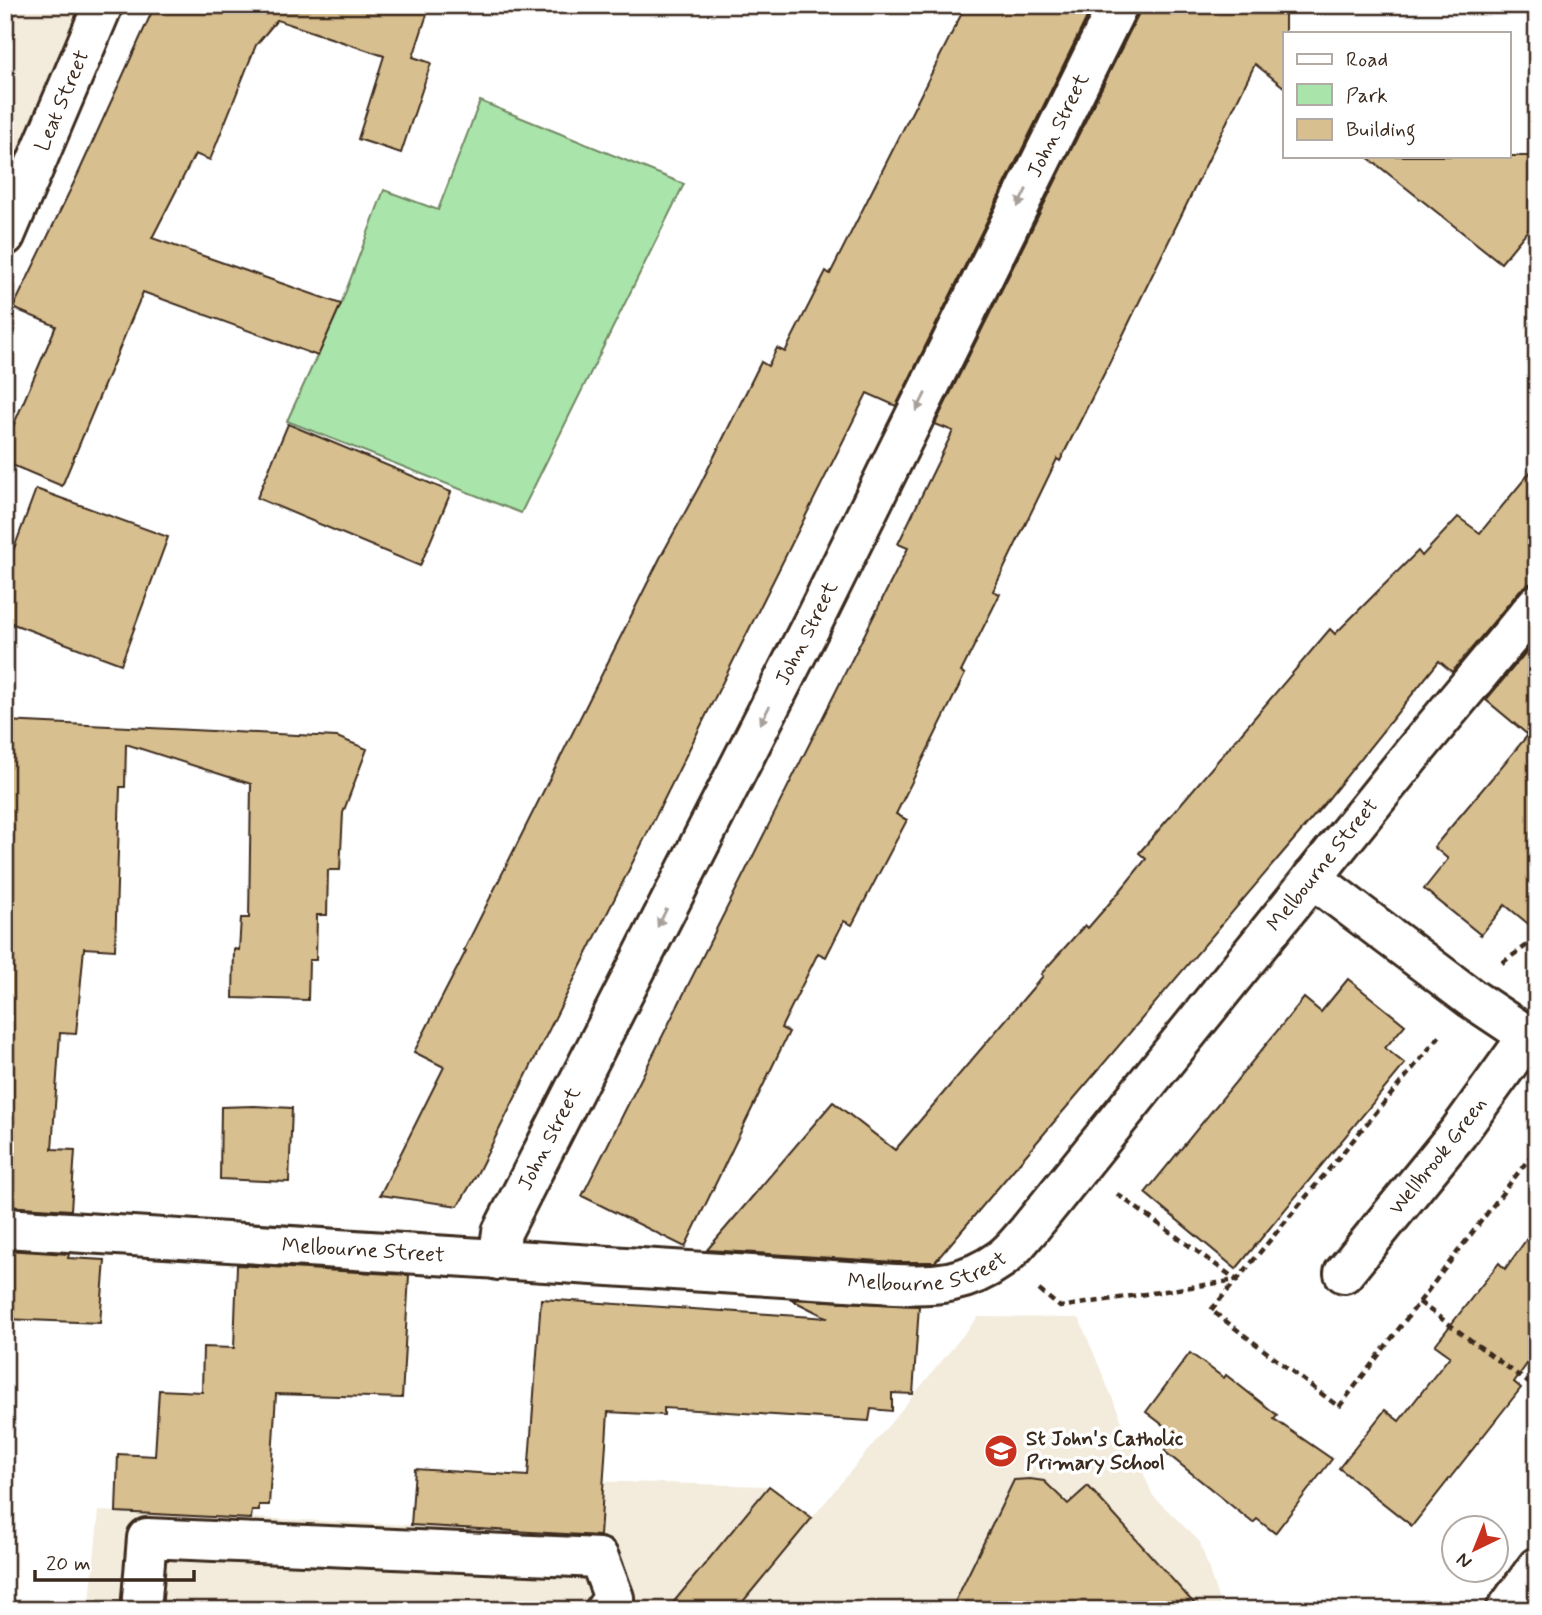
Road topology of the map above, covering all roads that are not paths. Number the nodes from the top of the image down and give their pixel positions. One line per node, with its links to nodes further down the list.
1 (103, 5): 3 (street, Leat Street)
2 (1118, 5): 8 (street, John Street, one-way to 8)
3 (5, 236)
4 (1537, 604): 5 (street, Melbourne Street)
5 (1312, 878): 6 (street, Wellbrook Green); 8 (street, Melbourne Street)
6 (1532, 1039): 9 (street, Wellbrook Green)
7 (5, 1228): 8 (street, Melbourne Street)
8 (498, 1260)
9 (1344, 1273)
10 (1537, 1567): 13 (street)
11 (141, 1610): 12 (street)
12 (605, 1610)
13 (1506, 1610)

